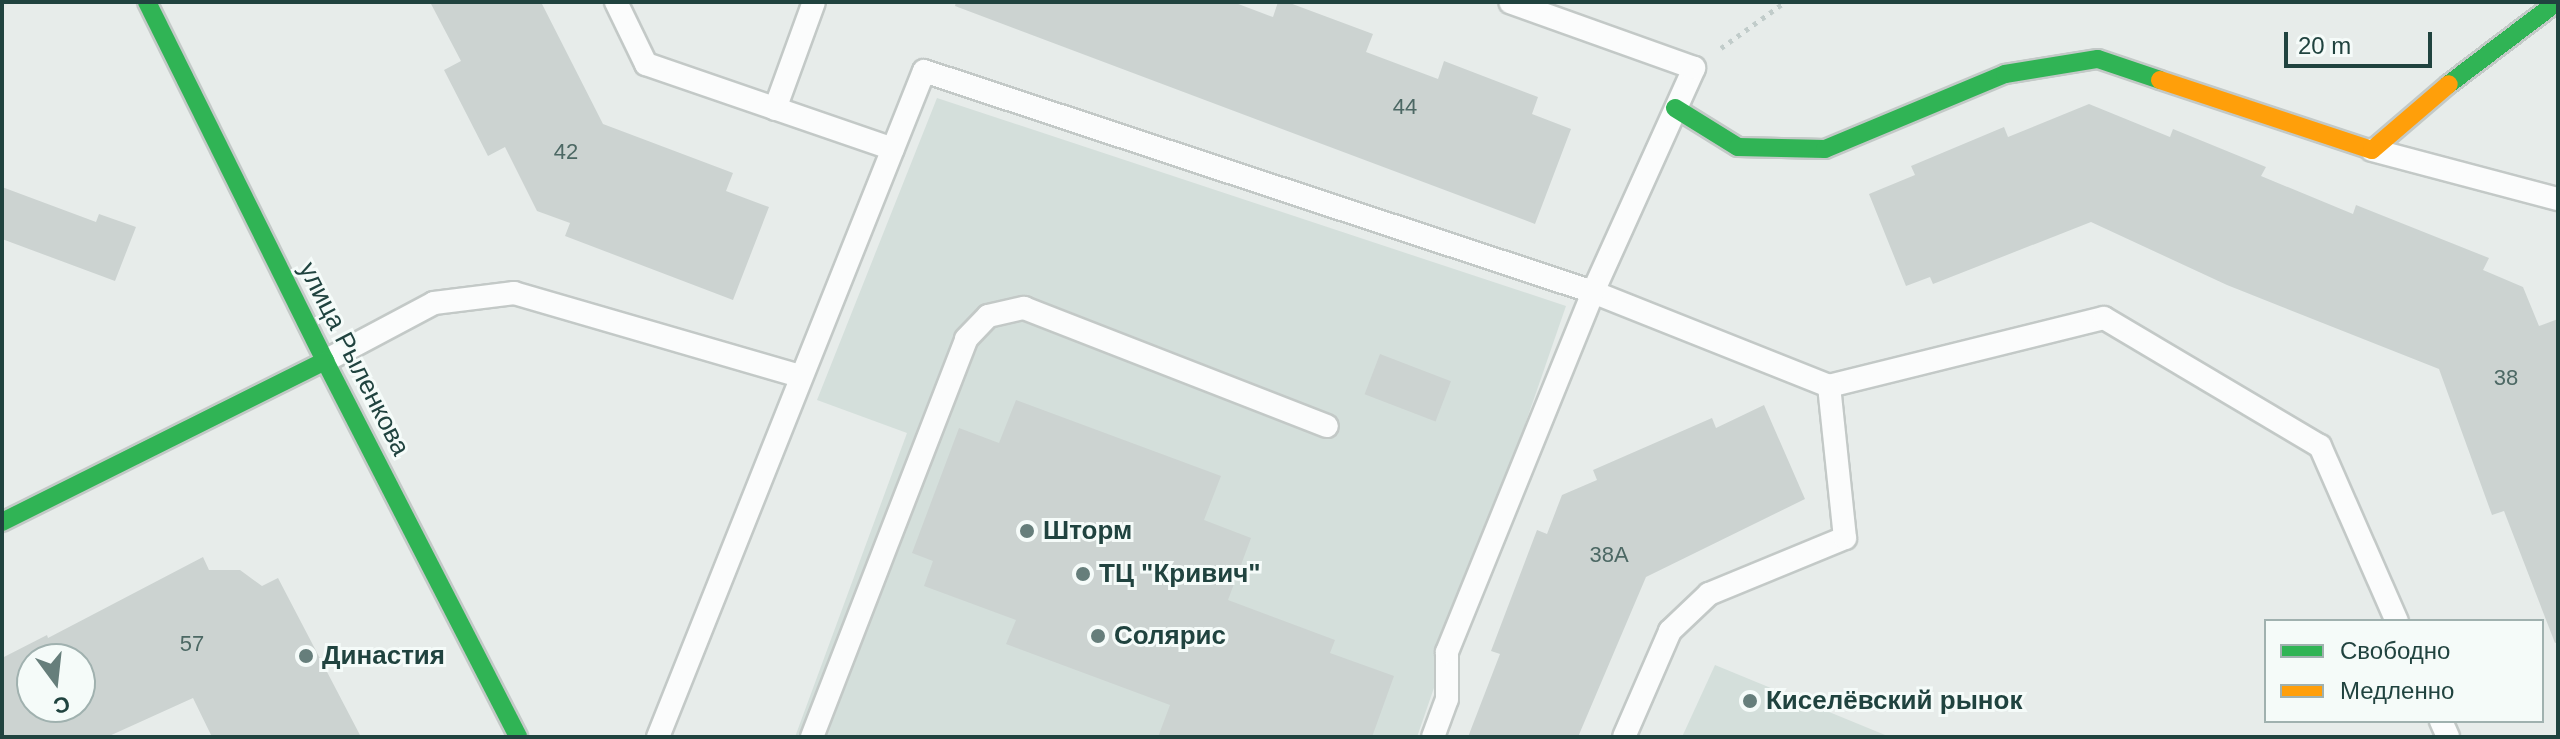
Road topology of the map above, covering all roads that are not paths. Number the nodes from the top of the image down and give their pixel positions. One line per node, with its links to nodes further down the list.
1 (147, 2): 12 (street, улица Рыленкова)
2 (616, 2): 7 (lane)
3 (814, 2): 7 (lane)
4 (1510, 2): 6 (lane)
5 (2557, 2): 9 (street)
6 (1675, 108): 9 (street); 11 (lane)
7 (775, 109): 8 (lane)
8 (893, 149): 11 (lane); 13 (lane)
9 (2372, 150): 10 (lane)
10 (2558, 199)
11 (1593, 292): 14 (lane); 21 (lane)
12 (325, 361): 13 (lane); 16 (street); 18 (street, улица Рыленкова)
13 (800, 376): 19 (lane)
14 (1829, 386): 17 (lane); 22 (lane)
15 (1327, 426): 20 (lane)
16 (2, 522)
17 (2396, 619)
18 (518, 737)
19 (658, 737)
20 (812, 737)
21 (1433, 737)
22 (1624, 737)

